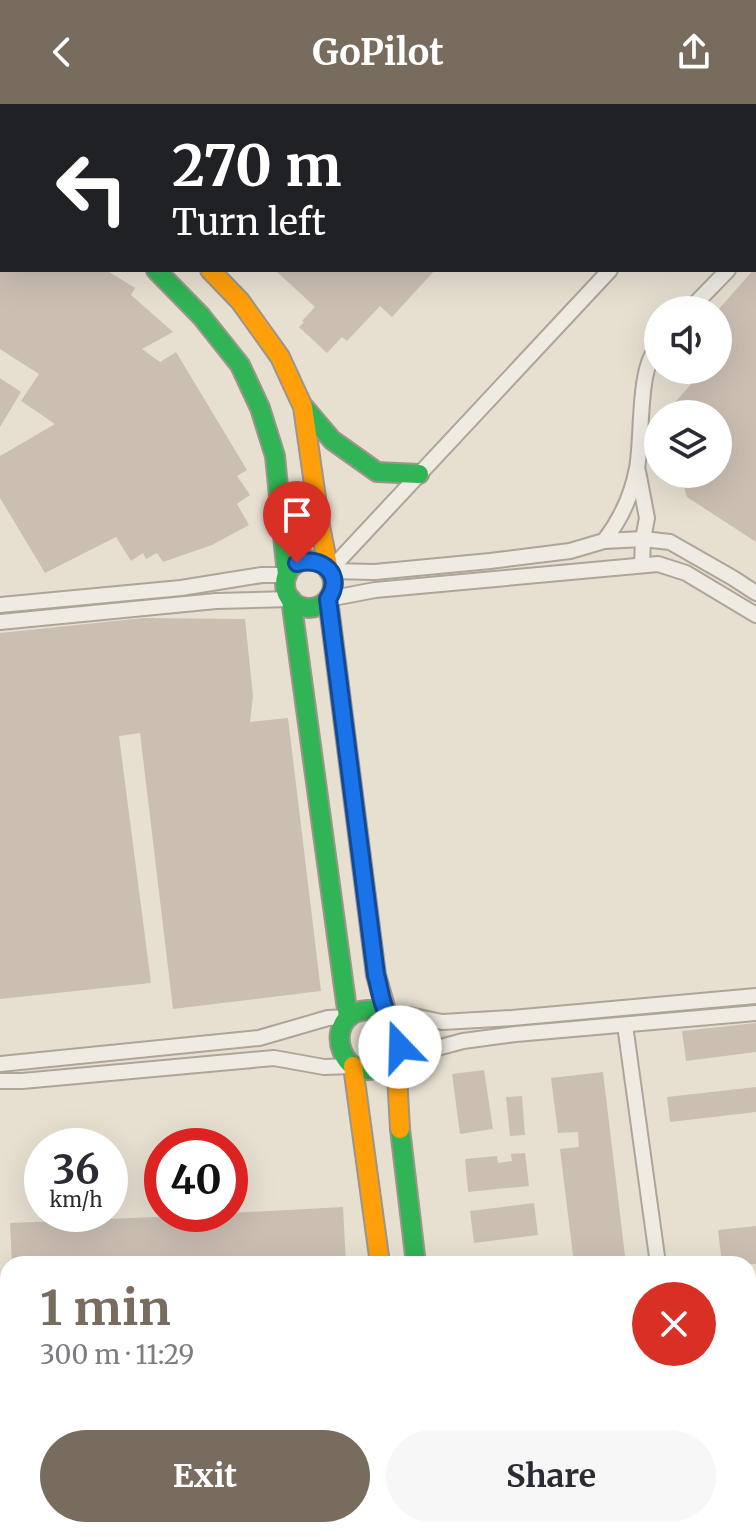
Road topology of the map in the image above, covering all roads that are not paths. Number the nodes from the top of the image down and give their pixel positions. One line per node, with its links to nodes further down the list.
1 (158, 272): 16 (street)
2 (212, 272): 7 (street)
3 (608, 272): 9 (street)
4 (726, 272): 5 (street)
5 (703, 296)
6 (644, 383): 8 (street)
7 (302, 404): 9 (street); 15 (street)
8 (637, 467): 10 (street); 12 (street)
9 (419, 474): 15 (street)
10 (647, 518): 11 (street); 13 (street)
11 (643, 539): 12 (street); 13 (street); 14 (street)
12 (604, 541): 15 (street)
13 (670, 542): 17 (street)
14 (642, 565): 19 (street); 21 (street)
15 (329, 571): 16 (street); 19 (street)
16 (287, 575): 18 (street); 20 (street)
17 (756, 593)
18 (291, 599): 19 (street); 22 (street); 26 (street)
19 (328, 599): 25 (street)
20 (0, 605)
21 (756, 615)
22 (0, 622)
23 (756, 996): 25 (street)
24 (756, 1013): 27 (street)
25 (387, 1014): 26 (street); 28 (street)
26 (348, 1017): 29 (street); 30 (street)
27 (625, 1025): 28 (street); 34 (street)
28 (396, 1057): 30 (street); 33 (street)
29 (0, 1064)
30 (353, 1066): 31 (street); 32 (street)
31 (0, 1081)
32 (379, 1256)
33 (415, 1256)
34 (657, 1256)

